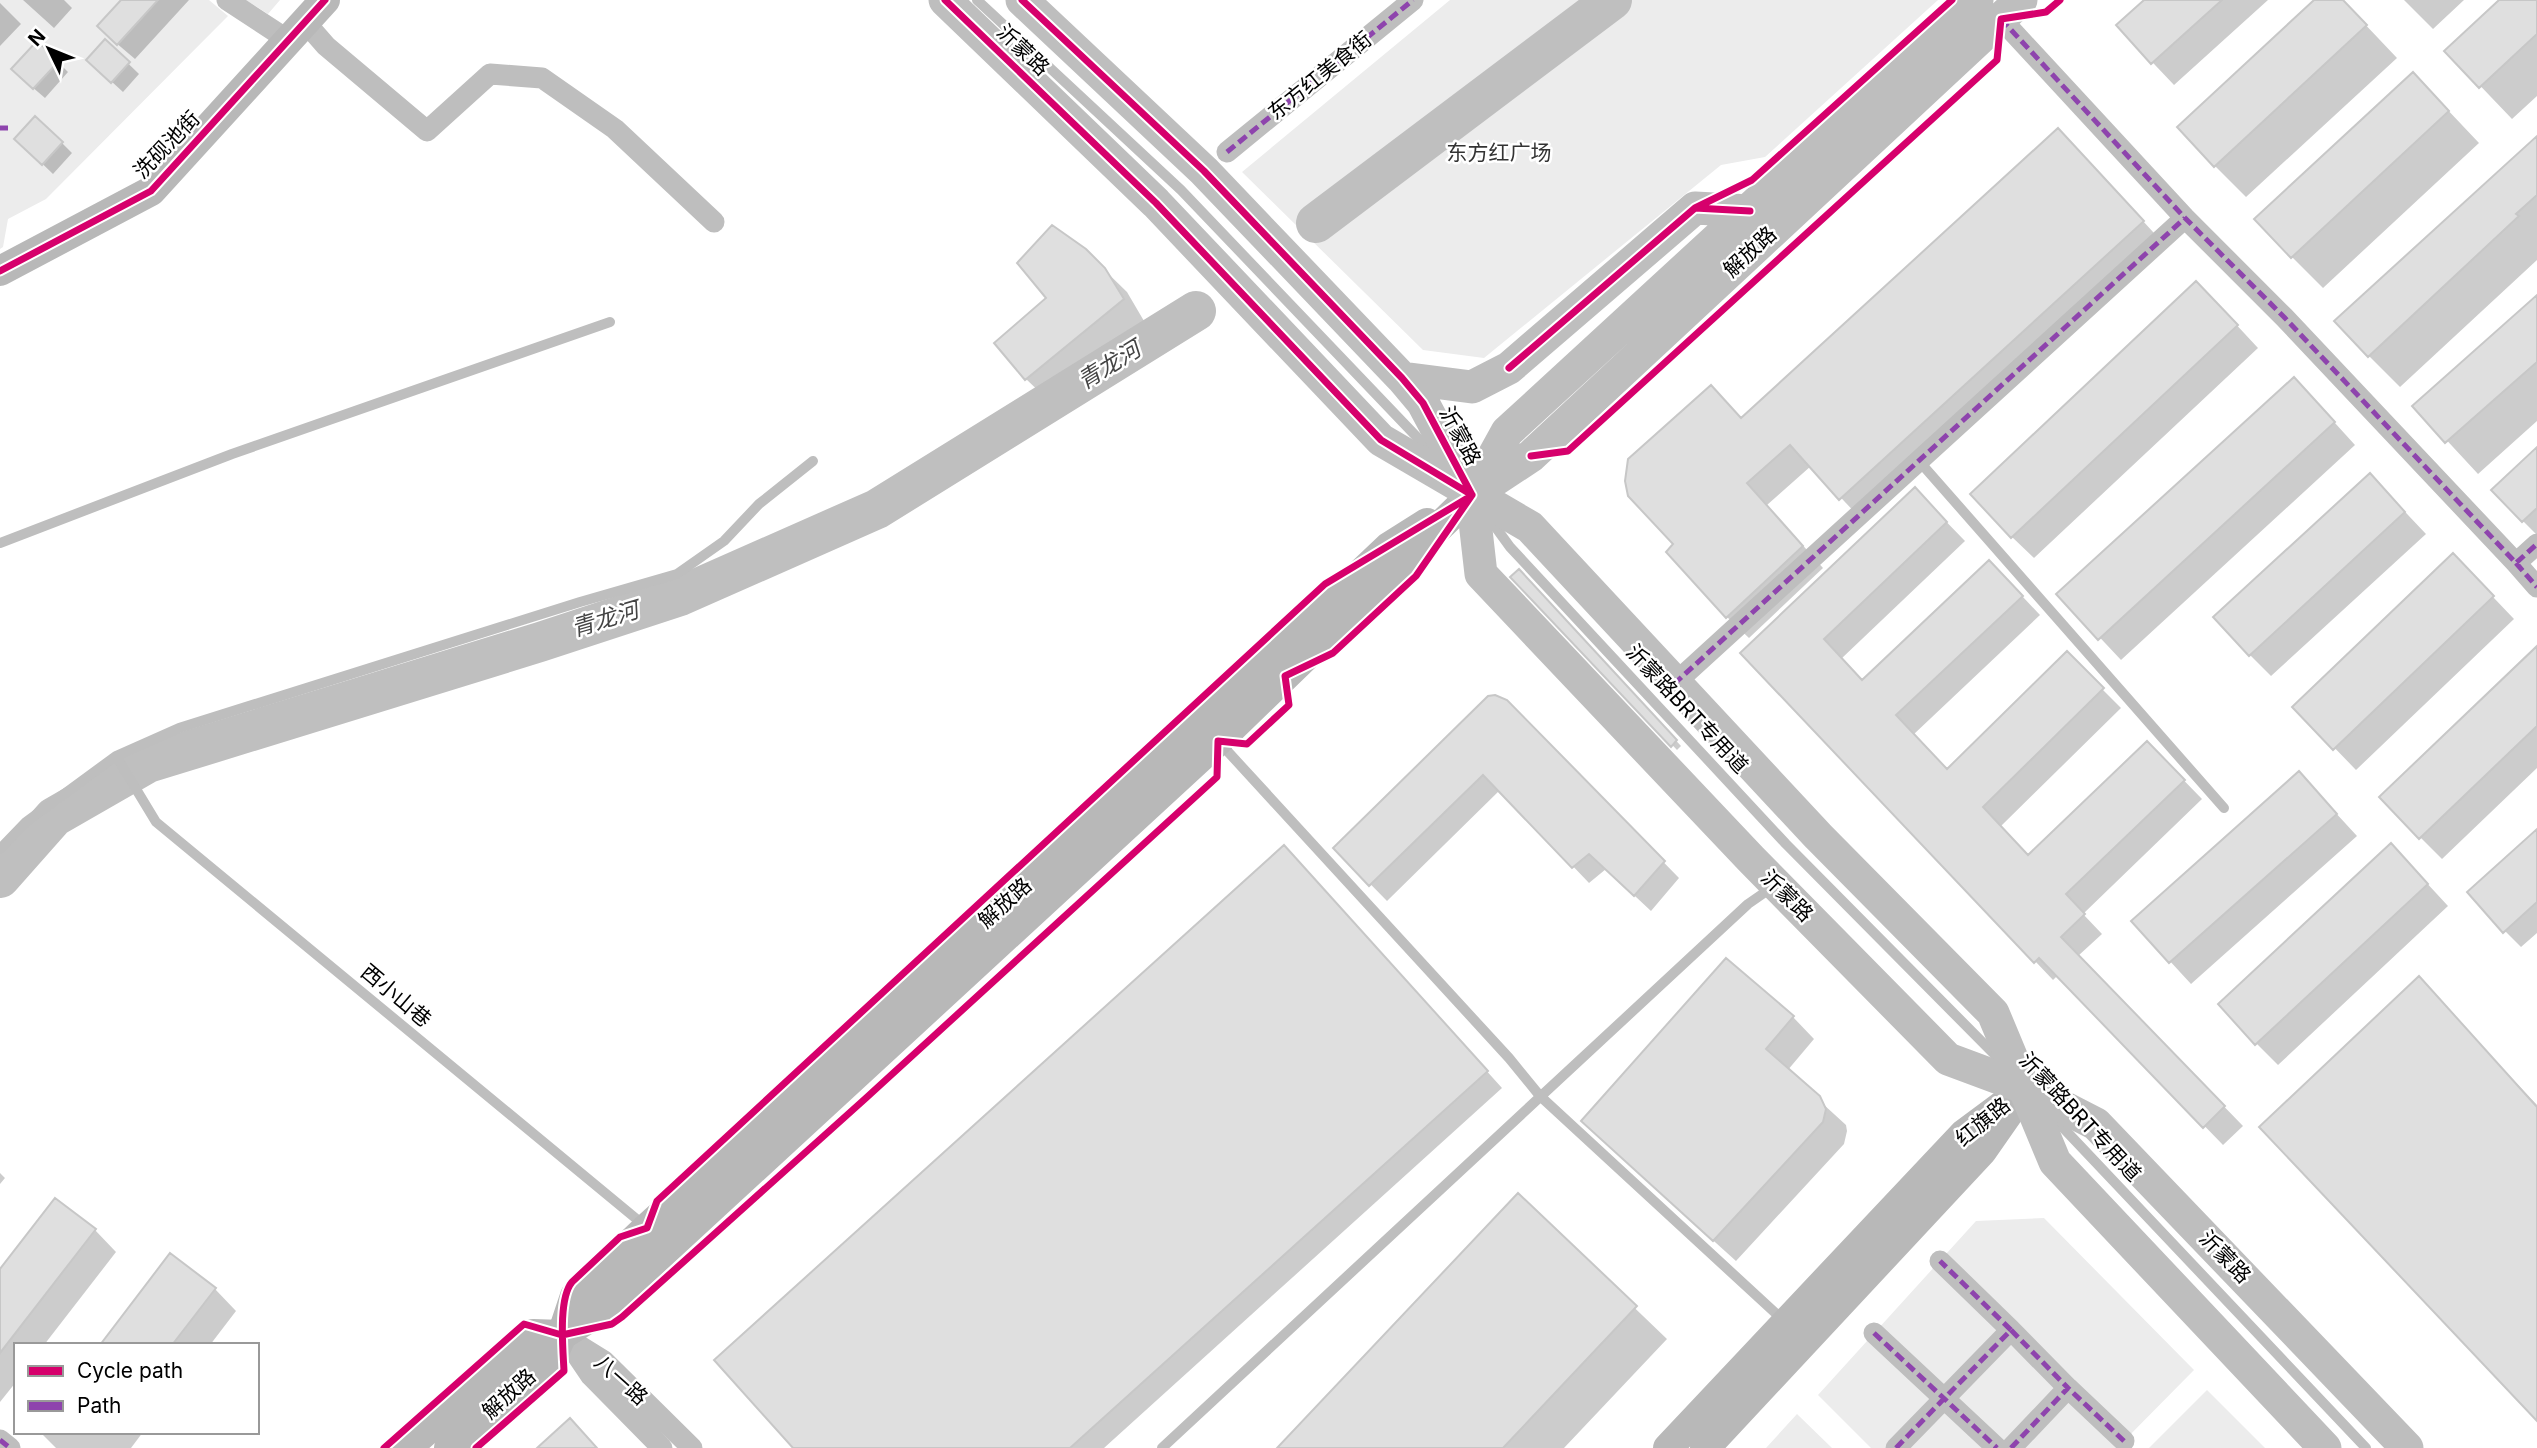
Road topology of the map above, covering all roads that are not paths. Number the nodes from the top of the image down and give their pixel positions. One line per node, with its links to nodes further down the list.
1 (227, 0): 7 (street)
2 (945, 0): 17 (main road, 沂蒙路)
3 (977, 0): 17 (lane, 沂蒙路BRT专用道)
4 (1022, 0): 14 (main road, 沂蒙路)
5 (1413, 0): 8 (street, 东方红美食街)
6 (2000, 6): 9 (main road, 解放路); 10 (street); 17 (main road, 解放路)
7 (306, 20): 11 (street); 12 (main road, 洗砚池街)
8 (1227, 152)
9 (1751, 211): 14 (main road); 17 (main road, 解放路)
10 (2185, 218): 16 (street); 20 (street)
11 (714, 222)
12 (0, 271)
13 (610, 322): 18 (lane)
14 (1402, 378): 17 (main road, 沂蒙路)
15 (813, 461): 24 (lane)
16 (1919, 461): 22 (street); 25 (lane)
17 (1472, 495): 22 (main road, 沂蒙路); 23 (main road, 解放路); 27 (main road, 沂蒙路); 28 (lane, 沂蒙路BRT专用道); 30 (main road, 解放路)
18 (0, 543)
19 (2537, 544): 20 (street)
20 (2516, 563): 21 (street)
21 (2537, 587)
22 (1674, 684): 28 (main road, 沂蒙路)
23 (1218, 741): 29 (lane); 35 (main road, 解放路)
24 (119, 761): 26 (lane); 30 (lane, 西小山巷)
25 (2224, 808)
26 (0, 849)
27 (1776, 885): 28 (main road, 沂蒙路); 29 (lane)
28 (2026, 1088): 32 (main road, 红旗路); 47 (main road, 红旗路); 51 (main road, 沂蒙路); 52 (lane, 沂蒙路BRT专用道); 53 (main road, 沂蒙路)
29 (1540, 1096): 32 (lane); 45 (lane)
30 (647, 1228): 35 (main road, 解放路)
31 (1940, 1261): 33 (street)
32 (1786, 1323): 46 (main road, 红旗路)
33 (2011, 1330): 36 (street); 37 (street)
34 (1874, 1333): 37 (street)
35 (562, 1335): 41 (main road, 解放路); 42 (main road, 解放路); 43 (street, 八一路); 44 (street, 八一路)
36 (2068, 1388): 39 (street); 50 (street)
37 (1945, 1398): 48 (street); 49 (street)
38 (0, 1440): 40 (street)
39 (2124, 1441)
40 (10, 1448)
41 (407, 1448)
42 (449, 1448)
43 (662, 1448)
44 (692, 1448)
45 (1162, 1448)
46 (1668, 1448)
47 (1705, 1448)
48 (1896, 1448)
49 (1997, 1448)
50 (2011, 1448)
51 (2325, 1448)
52 (2366, 1448)
53 (2407, 1448)

